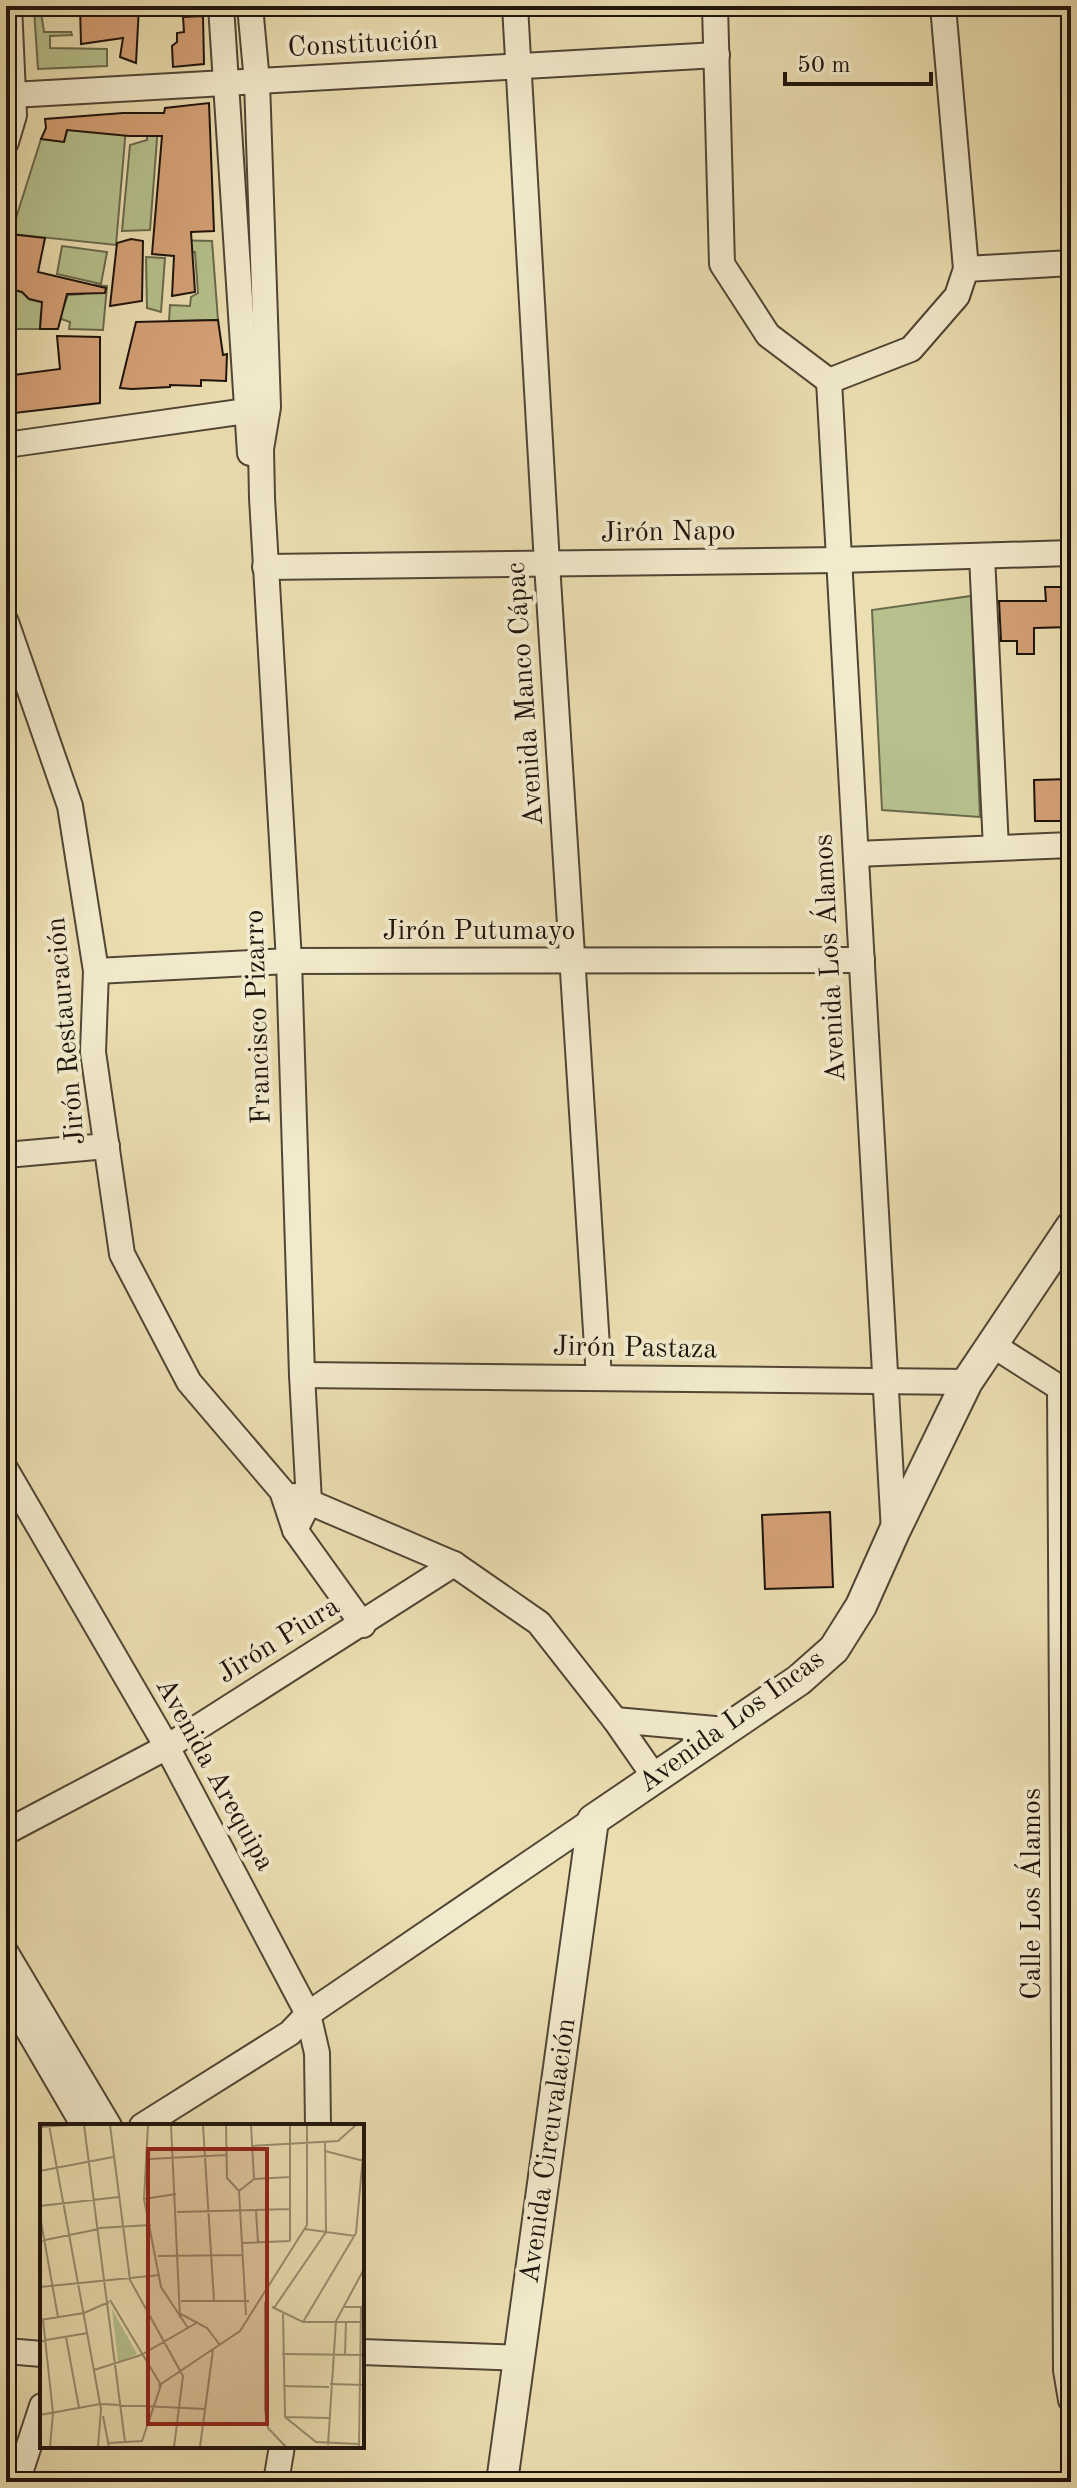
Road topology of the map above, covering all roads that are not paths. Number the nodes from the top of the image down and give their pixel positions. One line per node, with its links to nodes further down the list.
1 (9, 6): 11 (street)
2 (221, 6): 9 (street, Francisco Pizarro)
3 (250, 6): 10 (street, Francisco Pizarro)
4 (515, 6): 8 (street, Avenida Manco Cápac)
5 (715, 6): 7 (street)
6 (943, 6): 14 (street)
7 (717, 55): 8 (street, Constitución); 15 (street)
8 (519, 66): 10 (street, Constitución); 21 (street, Avenida Manco Cápac)
9 (225, 82): 10 (street, Constitución); 11 (street, Constitución); 16 (street, Francisco Pizarro)
10 (257, 82): 16 (street, Francisco Pizarro)
11 (12, 95): 12 (street)
12 (6, 142)
13 (1071, 263): 14 (street)
14 (966, 269): 15 (street)
15 (829, 381): 20 (street, Avenida Los Álamos)
16 (258, 409): 17 (street); 22 (street, Francisco Pizarro)
17 (6, 445)
18 (1071, 553): 19 (street, Jirón Napo)
19 (982, 556): 20 (street, Jirón Napo); 26 (street)
20 (839, 560): 21 (street, Jirón Napo); 27 (street, Avenida Los Álamos)
21 (547, 564): 22 (street, Jirón Napo); 30 (street, Avenida Manco Cápac)
22 (265, 567): 29 (street, Francisco Pizarro)
23 (6, 622): 24 (street, Jirón Restauración)
24 (17, 687): 31 (street, Jirón Restauración)
25 (1071, 845): 26 (street)
26 (996, 848): 27 (street)
27 (856, 854): 28 (street, Avenida Los Álamos)
28 (862, 960): 30 (street, Jirón Putumayo); 38 (street, Avenida Los Álamos)
29 (289, 961): 30 (street, Jirón Putumayo); 31 (street, Jirón Putumayo); 36 (street, Francisco Pizarro)
30 (573, 962): 37 (street, Avenida Manco Cápac)
31 (96, 971): 32 (street, Jirón Restauración)
32 (107, 1146): 33 (street); 42 (street, Jirón Restauración)
33 (6, 1155)
34 (1071, 1227): 35 (street, Avenida Los Incas)
35 (991, 1344): 39 (street, Avenida Los Incas); 40 (street)
36 (302, 1375): 37 (street, Jirón Pastaza); 43 (street, Francisco Pizarro)
37 (599, 1378): 38 (street, Jirón Pastaza)
38 (884, 1381): 39 (street, Jirón Pastaza); 45 (street, Avenida Los Álamos)
39 (967, 1382): 45 (street, Avenida Los Incas)
40 (1066, 1392): 65 (street, Calle Los Álamos)
41 (6, 1470): 50 (street, Avenida Arequipa)
42 (282, 1491): 43 (street, Jirón Restauración); 44 (street, Jirón Restauración)
43 (309, 1502): 44 (street, Francisco Pizarro); 46 (street, Jirón Restauración)
44 (295, 1530): 47 (street, Jirón Restauración)
45 (894, 1532): 49 (street, Avenida Los Incas)
46 (454, 1564): 47 (street, Jirón Piura); 48 (street, Jirón Restauración)
47 (363, 1625): 50 (street, Jirón Piura)
48 (615, 1720): 49 (street); 51 (street, Jirón Restauración)
49 (726, 1730): 51 (street, Avenida Los Incas)
50 (167, 1747): 53 (street, Jirón Piura); 56 (street, Avenida Arequipa)
51 (656, 1779): 52 (street, Avenida Los Incas)
52 (593, 1820): 56 (street, Avenida Los Incas); 64 (street, Avenida Circuvalación)
53 (6, 1832)
54 (6, 1953): 58 (street)
55 (6, 1992): 57 (street)
56 (308, 2014): 59 (street, Avenida Los Incas); 60 (street, Avenida Arequipa)
57 (83, 2124)
58 (108, 2124)
59 (145, 2124)
60 (318, 2124)
61 (6, 2351): 63 (street)
62 (364, 2352): 64 (street)
63 (40, 2354)
64 (521, 2358): 70 (street, Avenida Circuvalación)
65 (1071, 2400)
66 (40, 2412): 68 (street)
67 (282, 2448): 69 (street)
68 (17, 2482)
69 (276, 2482)
70 (502, 2482)

